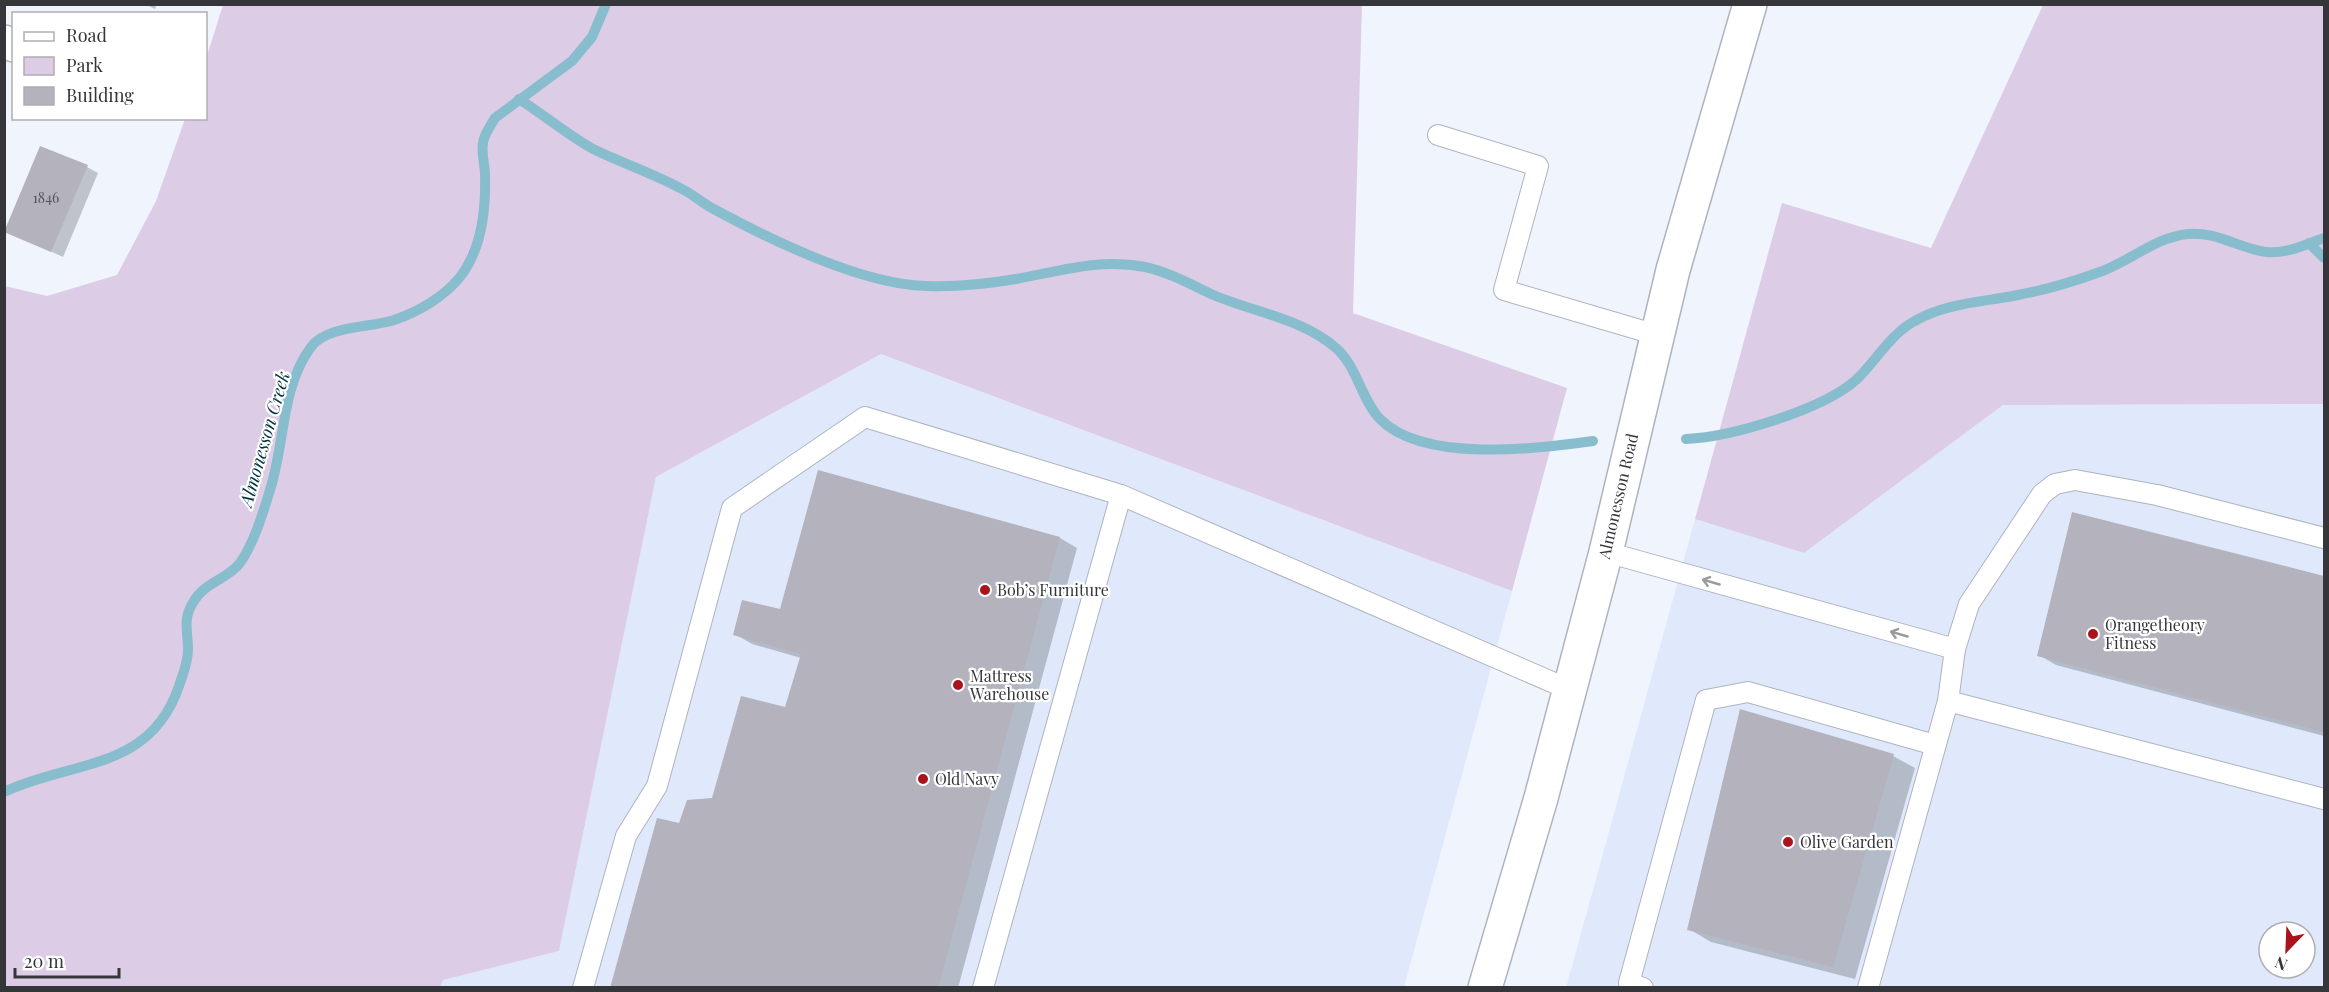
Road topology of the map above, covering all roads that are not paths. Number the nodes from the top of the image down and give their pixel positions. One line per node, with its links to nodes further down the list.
1 (1750, 4): 3 (street, Almonesson Road)
2 (1438, 135): 3 (lane)
3 (1657, 335): 6 (street, Almonesson Road)
4 (1121, 495): 8 (lane); 12 (lane); 13 (lane)
5 (2325, 538): 7 (lane)
6 (1606, 552): 7 (lane, one-way to 6); 8 (street, Almonesson Road)
7 (1955, 650): 9 (lane)
8 (1568, 689): 14 (street, Almonesson Road)
9 (1948, 701): 10 (lane); 11 (lane)
10 (1935, 745): 15 (lane); 16 (lane)
11 (2325, 799)
12 (583, 987)
13 (983, 987)
14 (1485, 987)
15 (1643, 987)
16 (1868, 987)

